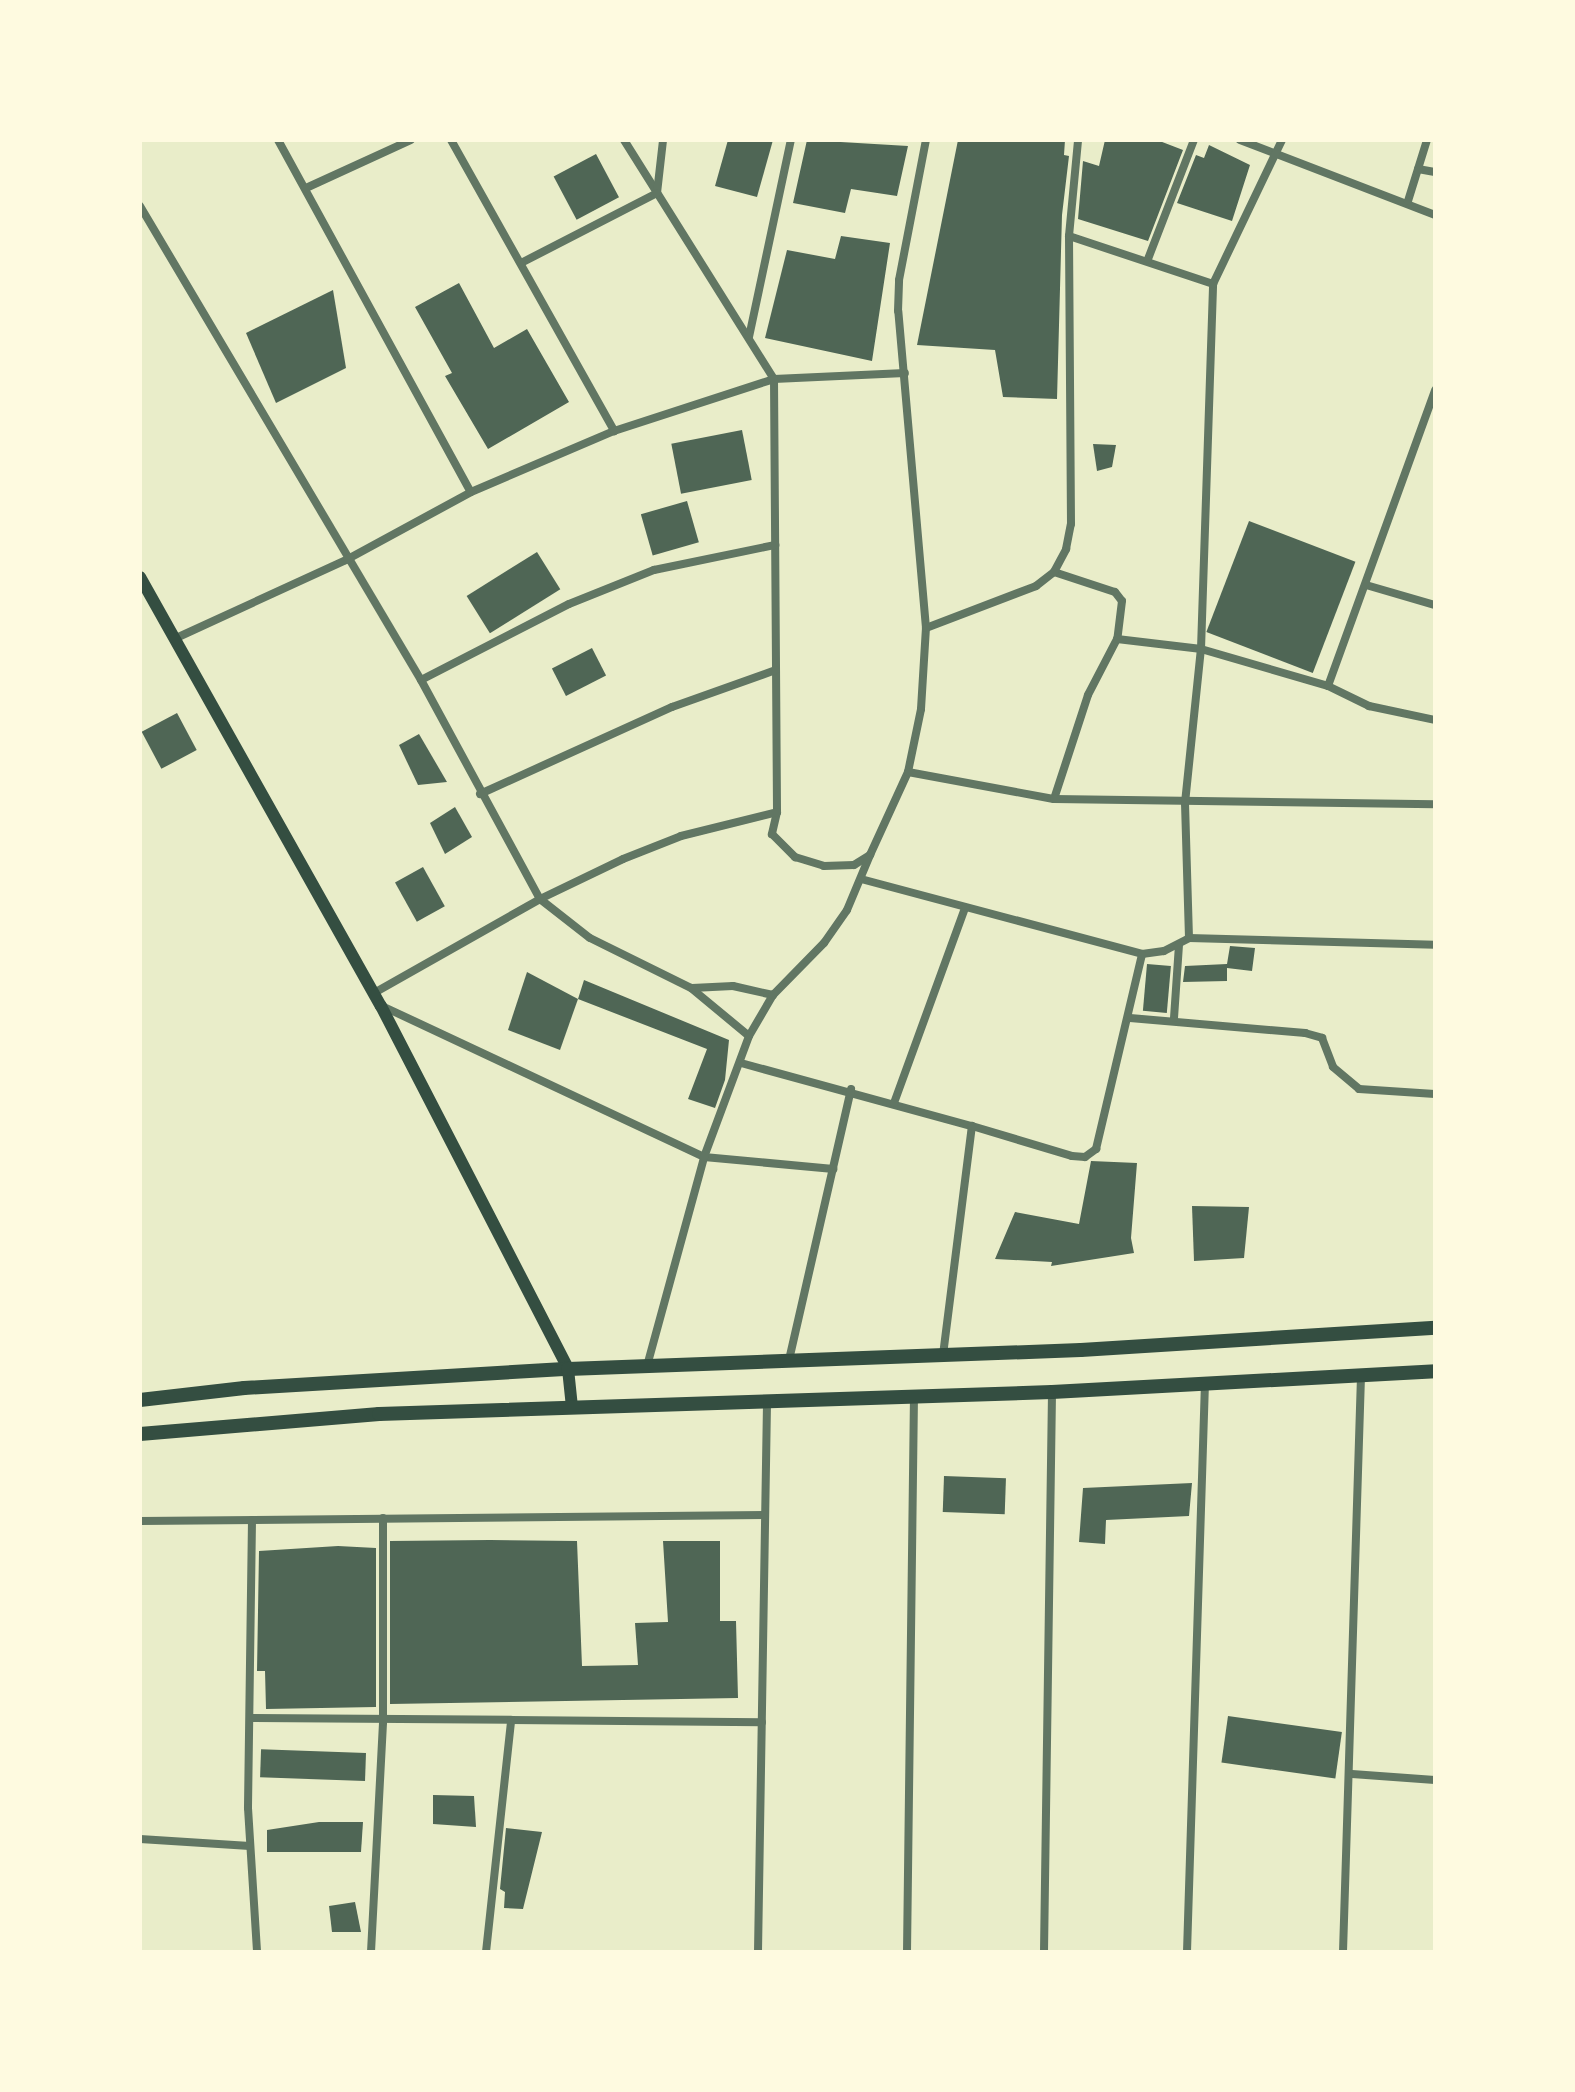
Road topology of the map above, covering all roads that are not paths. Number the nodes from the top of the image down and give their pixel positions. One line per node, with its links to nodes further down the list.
1 (278, 140): 16 (street)
2 (411, 140): 16 (street)
3 (451, 140): 23 (street)
4 (624, 140): 17 (street)
5 (663, 140): 17 (street)
6 (791, 140): 25 (street)
7 (926, 140): 26 (street)
8 (1078, 140): 21 (street)
9 (1194, 140): 22 (street)
10 (1240, 140): 13 (street)
11 (1282, 140): 13 (street)
12 (1427, 140): 14 (street)
13 (1278, 151): 18 (street); 24 (street)
14 (1418, 169): 15 (street); 18 (street)
15 (1435, 172)
16 (306, 188): 30 (street)
17 (657, 193): 23 (street); 25 (street)
18 (1408, 201): 20 (street)
19 (140, 206): 32 (street)
20 (1435, 215)
21 (1069, 236): 22 (street); 33 (street)
22 (1148, 259): 24 (street)
23 (521, 263): 29 (street)
24 (1213, 284): 40 (street)
25 (749, 337): 27 (street)
26 (905, 373): 27 (street); 37 (street)
27 (774, 379): 29 (street); 31 (street)
28 (1435, 390): 35 (street)
29 (614, 431): 30 (street)
30 (471, 492): 32 (street)
31 (775, 545): 41 (street); 42 (street)
32 (346, 560): 38 (street); 42 (street)
33 (1054, 572): 37 (street); 39 (street)
34 (140, 577): 38 (main road)
35 (1366, 585): 36 (street); 43 (street)
36 (1435, 605)
37 (926, 628): 45 (street)
38 (174, 639): 60 (main road)
39 (1117, 639): 40 (street); 47 (street)
40 (1201, 649): 43 (street); 48 (street)
41 (776, 670): 46 (street); 50 (street)
42 (421, 680): 46 (street)
43 (1328, 686): 44 (street)
44 (1435, 720)
45 (908, 772): 47 (street); 51 (street)
46 (480, 794): 53 (street)
47 (1054, 799): 48 (street)
48 (1185, 803): 49 (street); 55 (street)
49 (1435, 804)
50 (777, 812): 51 (street); 53 (street)
51 (870, 855): 52 (street)
52 (861, 879): 54 (street); 61 (street)
53 (540, 899): 59 (street); 60 (street)
54 (965, 908): 58 (street); 69 (street)
55 (1189, 938): 56 (street); 57 (street)
56 (1179, 945): 58 (street); 64 (street)
57 (1435, 945)
58 (1142, 954): 63 (street)
59 (691, 988): 61 (street); 65 (street)
60 (374, 993): 62 (main road)
61 (773, 995): 65 (street)
62 (381, 1006): 71 (street); 77 (main road)
63 (1130, 1018): 64 (street); 70 (street)
64 (1174, 1018): 68 (street)
65 (749, 1036): 66 (street)
66 (741, 1063): 67 (street); 71 (street)
67 (851, 1089): 69 (street); 72 (street)
68 (1435, 1094)
69 (894, 1103): 70 (street)
70 (972, 1126): 74 (street)
71 (704, 1157): 72 (street); 76 (street)
72 (833, 1169): 75 (street)
73 (1435, 1328): 74 (highway)
74 (943, 1355): 75 (highway)
75 (789, 1360): 76 (highway)
76 (646, 1367): 77 (highway)
77 (568, 1369): 83 (highway); 85 (main road)
78 (1435, 1371): 79 (highway)
79 (1361, 1376): 80 (highway); 95 (street)
80 (1205, 1383): 81 (highway); 105 (street)
81 (1052, 1392): 82 (highway); 104 (street)
82 (914, 1396): 84 (highway); 103 (street)
83 (140, 1400)
84 (767, 1402): 85 (highway); 87 (street)
85 (572, 1408): 86 (highway)
86 (140, 1434)
87 (765, 1515): 88 (street); 94 (street)
88 (383, 1518): 89 (street); 93 (street)
89 (252, 1520): 90 (street); 91 (street)
90 (140, 1521)
91 (253, 1718): 93 (street); 98 (street)
92 (511, 1720): 93 (street); 94 (street); 101 (street)
93 (383, 1722): 100 (street)
94 (762, 1722): 102 (street)
95 (1352, 1774): 96 (street); 106 (street)
96 (1435, 1780)
97 (140, 1839): 98 (street)
98 (250, 1846): 99 (street)
99 (257, 1952)
100 (371, 1952)
101 (486, 1952)
102 (758, 1952)
103 (907, 1952)
104 (1044, 1952)
105 (1187, 1952)
106 (1343, 1952)

